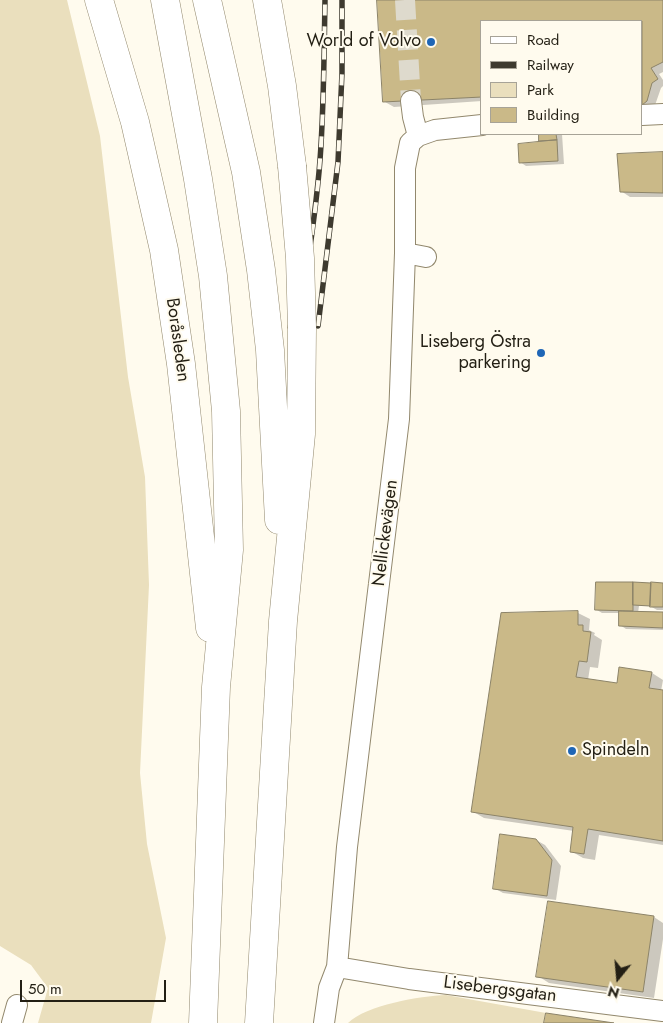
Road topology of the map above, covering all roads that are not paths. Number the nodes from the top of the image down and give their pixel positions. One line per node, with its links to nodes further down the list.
1 (98, 0): 13 (highway, Boråsleden)
2 (165, 0): 13 (highway)
3 (207, 0): 12 (highway)
4 (267, 0): 12 (highway, bridge)
5 (411, 101): 9 (street)
6 (663, 114): 7 (street)
7 (643, 115)
8 (480, 125): 9 (street)
9 (418, 136): 10 (street, Nellickevägen)
10 (405, 253): 11 (street); 14 (street, Nellickevägen)
11 (426, 257)
12 (283, 621): 17 (highway)
13 (216, 687): 16 (highway)
14 (337, 968): 15 (street, Lisebergsgatan); 18 (street, Nellickevägen)
15 (663, 1011)
16 (204, 1023)
17 (259, 1023)
18 (324, 1023)

